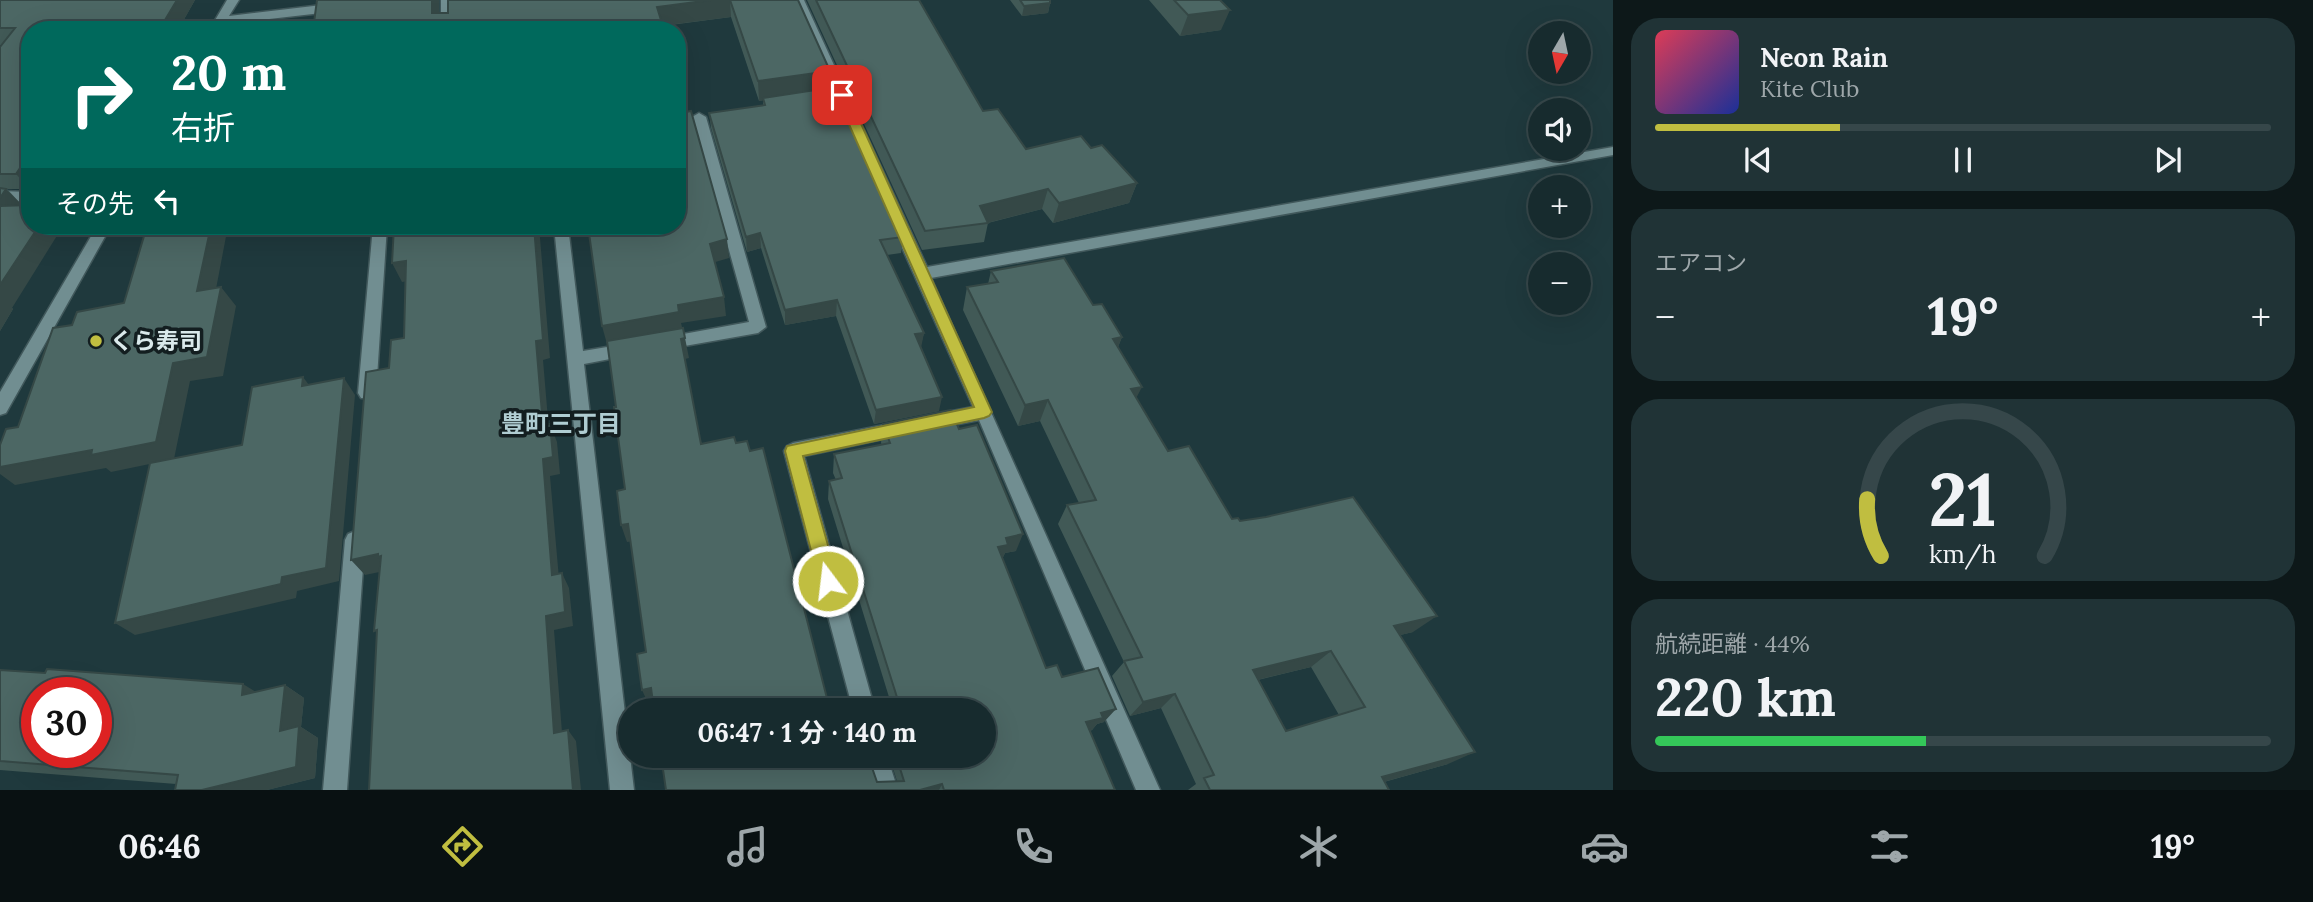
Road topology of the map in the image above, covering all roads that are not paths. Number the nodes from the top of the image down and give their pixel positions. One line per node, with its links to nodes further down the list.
1 (233, 0): 5 (street)
2 (447, 0): 7 (street)
3 (798, 0): 15 (street)
4 (357, 5): 6 (street)
5 (221, 21)
6 (251, 21)
7 (447, 21)
8 (700, 116): 16 (street)
9 (1613, 151): 15 (street)
10 (0, 196): 11 (street)
11 (21, 197)
12 (99, 235): 17 (street)
13 (379, 235): 19 (street)
14 (562, 235): 16 (street)
15 (921, 274): 18 (street)
16 (576, 359): 24 (street)
17 (0, 408)
18 (984, 412): 21 (street); 26 (street)
19 (365, 418)
20 (357, 515): 23 (street)
21 (861, 698)
22 (880, 768): 25 (street)
23 (335, 790)
24 (622, 790)
25 (886, 790)
26 (1147, 790)

